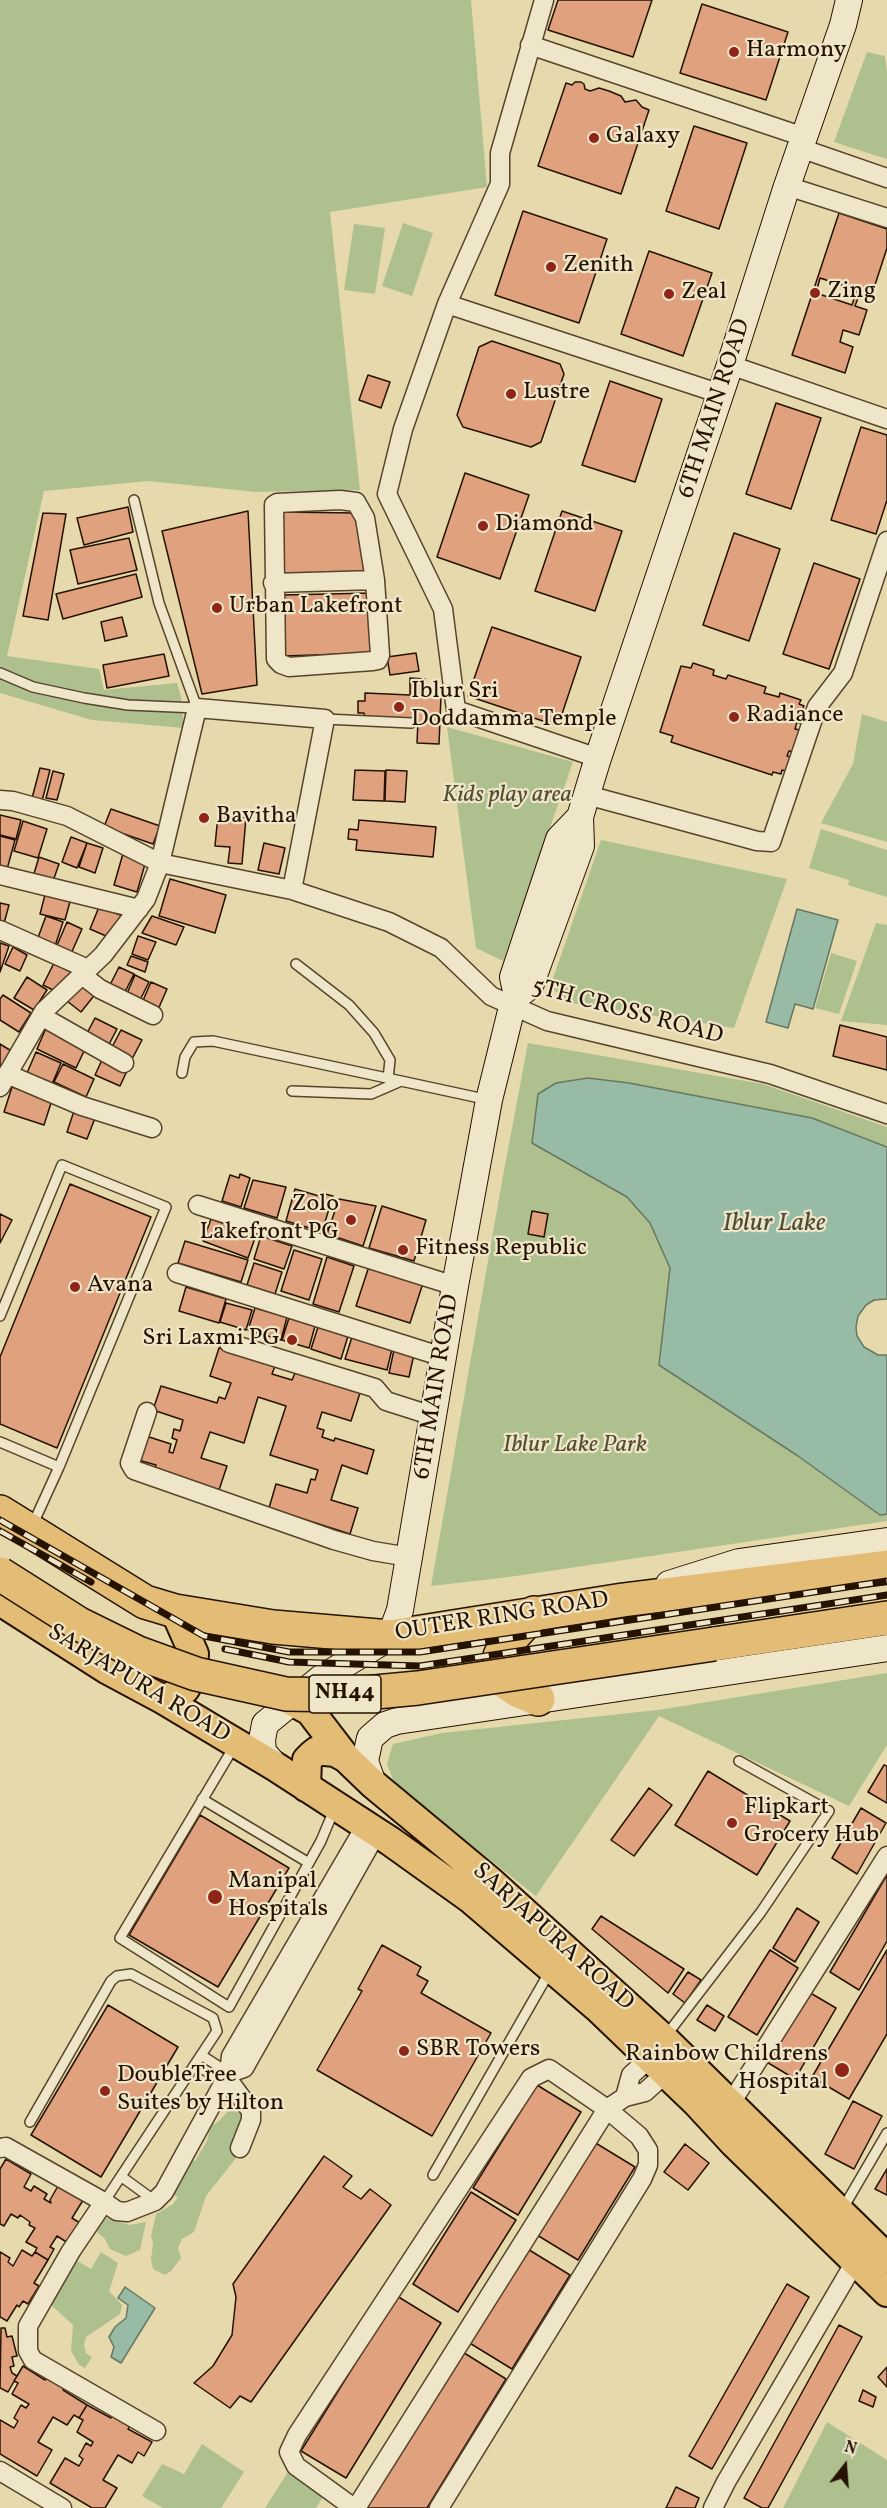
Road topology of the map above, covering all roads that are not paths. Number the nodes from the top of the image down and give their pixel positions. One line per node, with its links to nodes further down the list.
1 (544, 0): 3 (street)
2 (849, 0): 4 (street, 6TH MAIN ROAD)
3 (530, 45): 4 (street); 8 (street)
4 (802, 143): 5 (street); 6 (street, 6TH MAIN ROAD)
5 (887, 178)
6 (787, 186): 7 (street); 9 (street, 6TH MAIN ROAD)
7 (887, 219)
8 (447, 304): 10 (street); 12 (street)
9 (730, 365): 10 (street, 6TH MAIN ROAD); 11 (street)
10 (721, 394): 22 (street, 6TH MAIN ROAD)
11 (887, 419)
12 (387, 494): 14 (street); 22 (street)
13 (134, 500): 19 (lane)
14 (356, 502): 16 (street); 17 (street)
15 (887, 541): 24 (street)
16 (375, 580): 17 (street); 17 (street)
17 (273, 583)
18 (0, 673): 19 (lane)
19 (197, 708): 20 (street); 25 (street)
20 (325, 719): 21 (lane); 27 (street)
21 (411, 723)
22 (598, 758): 24 (street, 6TH MAIN ROAD)
23 (0, 800): 25 (street, 5TH CROSS ROAD)
24 (584, 806): 32 (street, 6TH MAIN ROAD)
25 (160, 863): 27 (street, 5TH CROSS ROAD); 28 (street)
26 (0, 875): 28 (street)
27 (292, 890): 32 (street, 5TH CROSS ROAD)
28 (139, 909): 31 (street)
29 (0, 930): 31 (street)
30 (296, 964): 37 (lane)
31 (85, 972): 33 (street); 34 (street)
32 (514, 1002): 41 (street, 6TH MAIN ROAD); 42 (street, 5TH CROSS ROAD)
33 (41, 1016): 35 (street); 38 (street)
34 (153, 1016)
35 (124, 1063)
36 (182, 1073): 37 (lane)
37 (388, 1079): 39 (lane)
38 (3, 1080): 43 (street)
39 (401, 1081): 40 (lane); 41 (lane)
40 (291, 1091)
41 (489, 1100): 46 (street, 6TH MAIN ROAD)
42 (887, 1114)
43 (152, 1128)
44 (198, 1204): 46 (street)
45 (177, 1273): 49 (street)
46 (454, 1286): 49 (street, 6TH MAIN ROAD)
47 (0, 1316): 53 (lane)
48 (229, 1343): 51 (street)
49 (442, 1357): 51 (street, 6TH MAIN ROAD)
50 (147, 1412): 57 (street)
51 (433, 1416): 57 (street, 6TH MAIN ROAD)
52 (0, 1442): 53 (lane)
53 (59, 1467): 55 (lane)
54 (0, 1512): 55 (highway, OUTER RING ROAD)
55 (29, 1531): 62 (highway, OUTER RING ROAD)
56 (887, 1541): 60 (street)
57 (410, 1557): 65 (street, 6TH MAIN ROAD)
58 (887, 1567): 60 (highway, OUTER RING ROAD)
59 (0, 1574): 64 (highway, NH44, bridge)
60 (623, 1599): 63 (highway, OUTER RING ROAD)
61 (0, 1601): 69 (main road, SARJAPURA ROAD)
62 (175, 1611): 65 (highway, OUTER RING ROAD); 67 (main road)
63 (534, 1613): 65 (highway, OUTER RING ROAD); 68 (highway)
64 (887, 1618)
65 (390, 1637): 70 (street)
66 (887, 1648): 68 (street)
67 (194, 1654): 69 (main road); 70 (main road, SARJAPURA ROAD)
68 (538, 1699): 75 (street)
69 (164, 1700): 71 (main road, SARJAPURA ROAD)
70 (293, 1700): 72 (main road, SARJAPURA ROAD); 74 (street)
71 (236, 1743): 74 (main road, SARJAPURA ROAD); 77 (lane)
72 (346, 1758): 75 (main road, SARJAPURA ROAD); 76 (main road)
73 (740, 1761): 84 (lane)
74 (276, 1767): 76 (main road, SARJAPURA ROAD)
75 (373, 1784): 84 (main road, SARJAPURA ROAD)
76 (306, 1787): 78 (main road, SARJAPURA ROAD)
77 (202, 1799): 81 (lane); 81 (lane)
78 (336, 1806): 79 (main road, SARJAPURA ROAD); 81 (lane)
79 (371, 1828): 82 (main road, SARJAPURA ROAD); 86 (street)
80 (887, 1856): 87 (street)
81 (309, 1863)
82 (552, 1968): 84 (main road, SARJAPURA ROAD); 93 (lane)
83 (201, 2055): 85 (lane); 86 (lane); 89 (lane)
84 (660, 2057): 87 (main road, SARJAPURA ROAD); 88 (street); 99 (main road, SARJAPURA ROAD)
85 (196, 2065): 86 (lane); 94 (lane)
86 (227, 2078): 92 (street); 95 (street)
87 (731, 2103): 97 (main road, SARJAPURA ROAD)
88 (607, 2109): 104 (street); 104 (street); 105 (street)
89 (30, 2122)
90 (887, 2133): 97 (lane)
91 (0, 2148): 96 (street)
92 (240, 2148)
93 (433, 2175)
94 (122, 2177): 95 (lane); 96 (lane)
95 (155, 2201): 96 (street)
96 (104, 2202): 101 (street)
97 (841, 2212): 98 (main road, SARJAPURA ROAD)
98 (887, 2259)
99 (855, 2262): 100 (main road, SARJAPURA ROAD); 106 (street)
100 (887, 2292)
101 (156, 2431)
102 (0, 2471): 103 (street)
103 (63, 2508)
104 (355, 2508)
105 (439, 2508)
106 (713, 2508)

